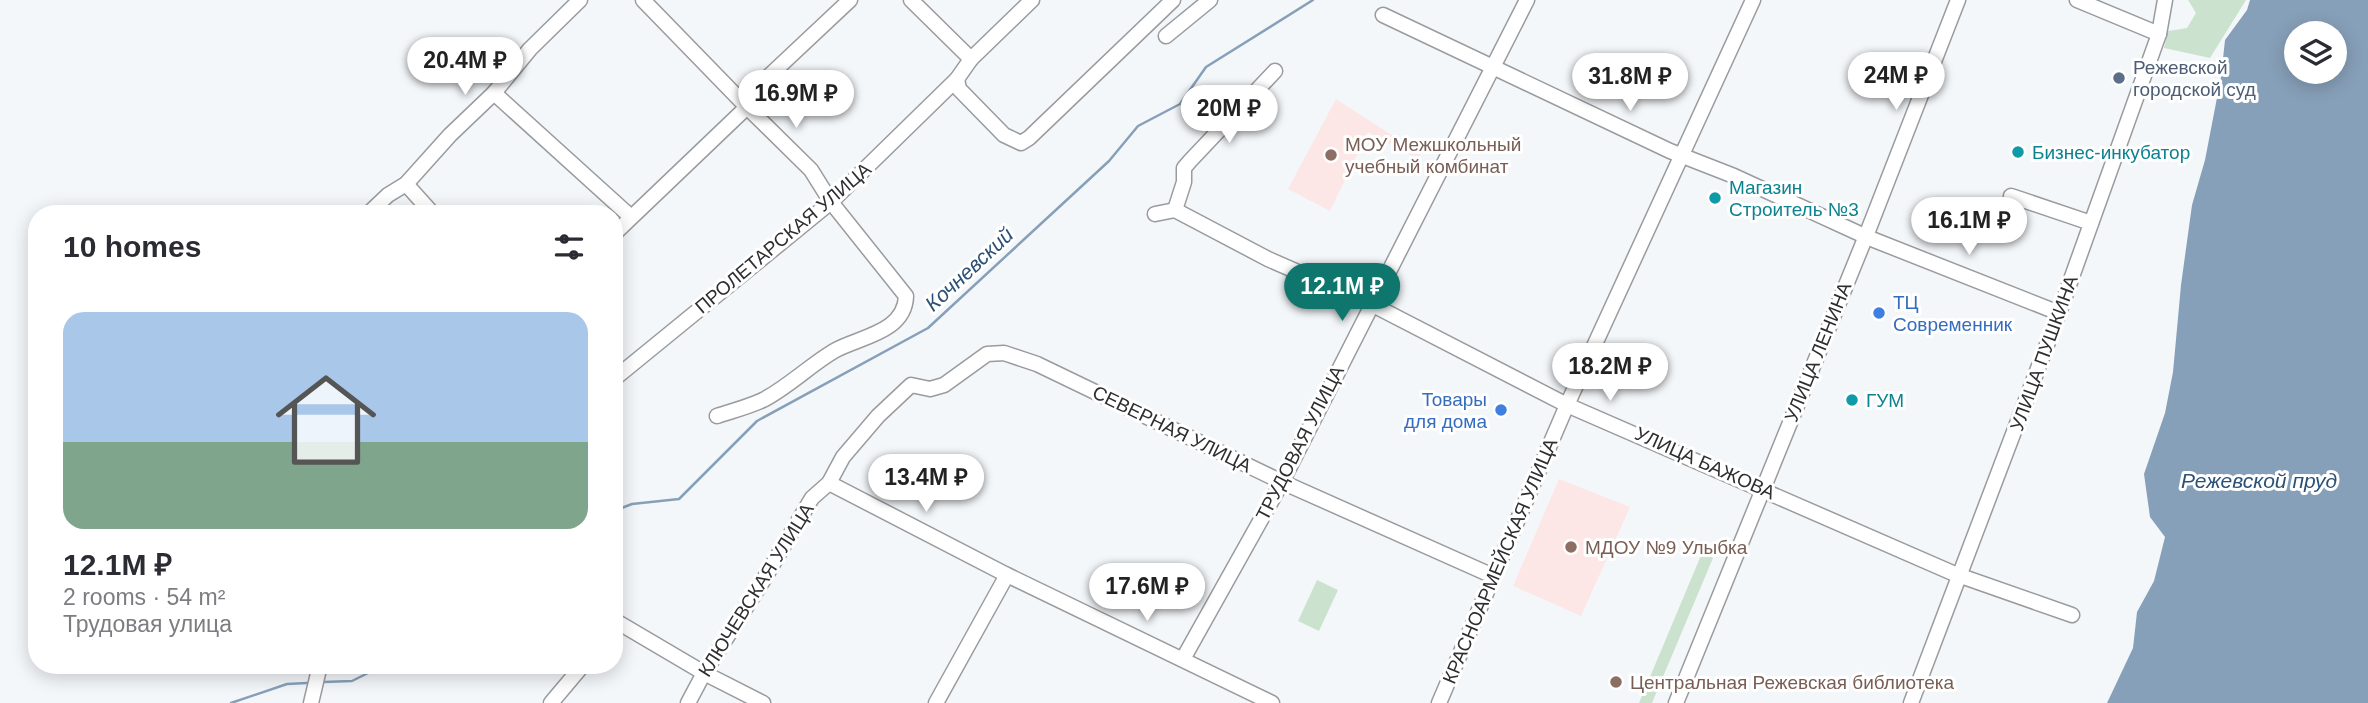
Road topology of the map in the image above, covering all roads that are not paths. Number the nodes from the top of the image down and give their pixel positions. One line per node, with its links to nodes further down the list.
1 (580, 0): 20 (street)
2 (643, 0): 21 (street)
3 (850, 0): 21 (street)
4 (911, 0): 16 (street)
5 (1032, 0): 16 (street, ПРОЛЕТАРСКАЯ УЛИЦА)
6 (1173, 0): 19 (street)
7 (1210, 0): 15 (street)
8 (1527, 0): 17 (street, ТРУДОВАЯ УЛИЦА)
9 (1753, 0): 22 (street, КРАСНОАРМЕЙСКАЯ УЛИЦА)
10 (1958, 0): 35 (street, УЛИЦА ЛЕНИНА)
11 (2077, 0): 14 (street)
12 (2165, 0): 14 (street, УЛИЦА ПУШКИНА)
13 (1383, 15): 17 (street)
14 (2159, 34): 33 (street, УЛИЦА ПУШКИНА)
15 (1167, 36)
16 (971, 59): 19 (street, ПРОЛЕТАРСКАЯ УЛИЦА)
17 (1494, 66): 22 (street); 36 (street, ТРУДОВАЯ УЛИЦА)
18 (1275, 71): 30 (street)
19 (957, 79): 25 (street, ПРОЛЕТАРСКАЯ УЛИЦА)
20 (494, 93): 23 (street); 28 (street)
21 (747, 107): 25 (street); 32 (street)
22 (1682, 155): 35 (street); 40 (street, КРАСНОАРМЕЙСКАЯ УЛИЦА)
23 (406, 184): 26 (street); 27 (street)
24 (2011, 196): 33 (street)
25 (831, 202): 39 (street, ПРОЛЕТАРСКАЯ УЛИЦА); 41 (street)
26 (377, 205)
27 (425, 205)
28 (618, 205)
29 (623, 210): 32 (street)
30 (1175, 210): 31 (street); 36 (street, УЛИЦА БАЖОВА)
31 (1155, 214)
32 (631, 217): 34 (street)
33 (2091, 223): 37 (street, УЛИЦА ПУШКИНА)
34 (623, 225)
35 (1866, 236): 37 (street); 44 (street, УЛИЦА ЛЕНИНА)
36 (1371, 304): 40 (street, УЛИЦА БАЖОВА); 42 (street, ТРУДОВАЯ УЛИЦА)
37 (2059, 313): 47 (street, УЛИЦА ПУШКИНА)
38 (1004, 353): 42 (street, СЕВЕРНАЯ УЛИЦА); 43 (street, КЛЮЧЕВСКАЯ УЛИЦА)
39 (623, 371)
40 (1567, 405): 44 (street, УЛИЦА БАЖОВА); 46 (street, КРАСНОАРМЕЙСКАЯ УЛИЦА)
41 (717, 416)
42 (1282, 482): 46 (street, СЕВЕРНАЯ УЛИЦА); 50 (street, ТРУДОВАЯ УЛИЦА)
43 (830, 483): 45 (street); 51 (street, КЛЮЧЕВСКАЯ УЛИЦА)
44 (1762, 488): 47 (street, УЛИЦА БАЖОВА); 61 (street, УЛИЦА ЛЕНИНА)
45 (1007, 575): 50 (street); 58 (street)
46 (1493, 576): 60 (street, КРАСНОАРМЕЙСКАЯ УЛИЦА)
47 (1961, 576): 48 (street, УЛИЦА БАЖОВА); 62 (street, УЛИЦА ПУШКИНА)
48 (2072, 615)
49 (623, 629): 51 (street)
50 (1183, 659): 59 (street)
51 (704, 673): 56 (street, КЛЮЧЕВСКАЯ УЛИЦА); 57 (street)
52 (318, 674): 54 (street)
53 (575, 674): 55 (street)
54 (311, 703)
55 (551, 703)
56 (688, 703)
57 (763, 703)
58 (936, 703)
59 (1272, 703)
60 (1439, 703)
61 (1676, 703)
62 (1911, 703)

